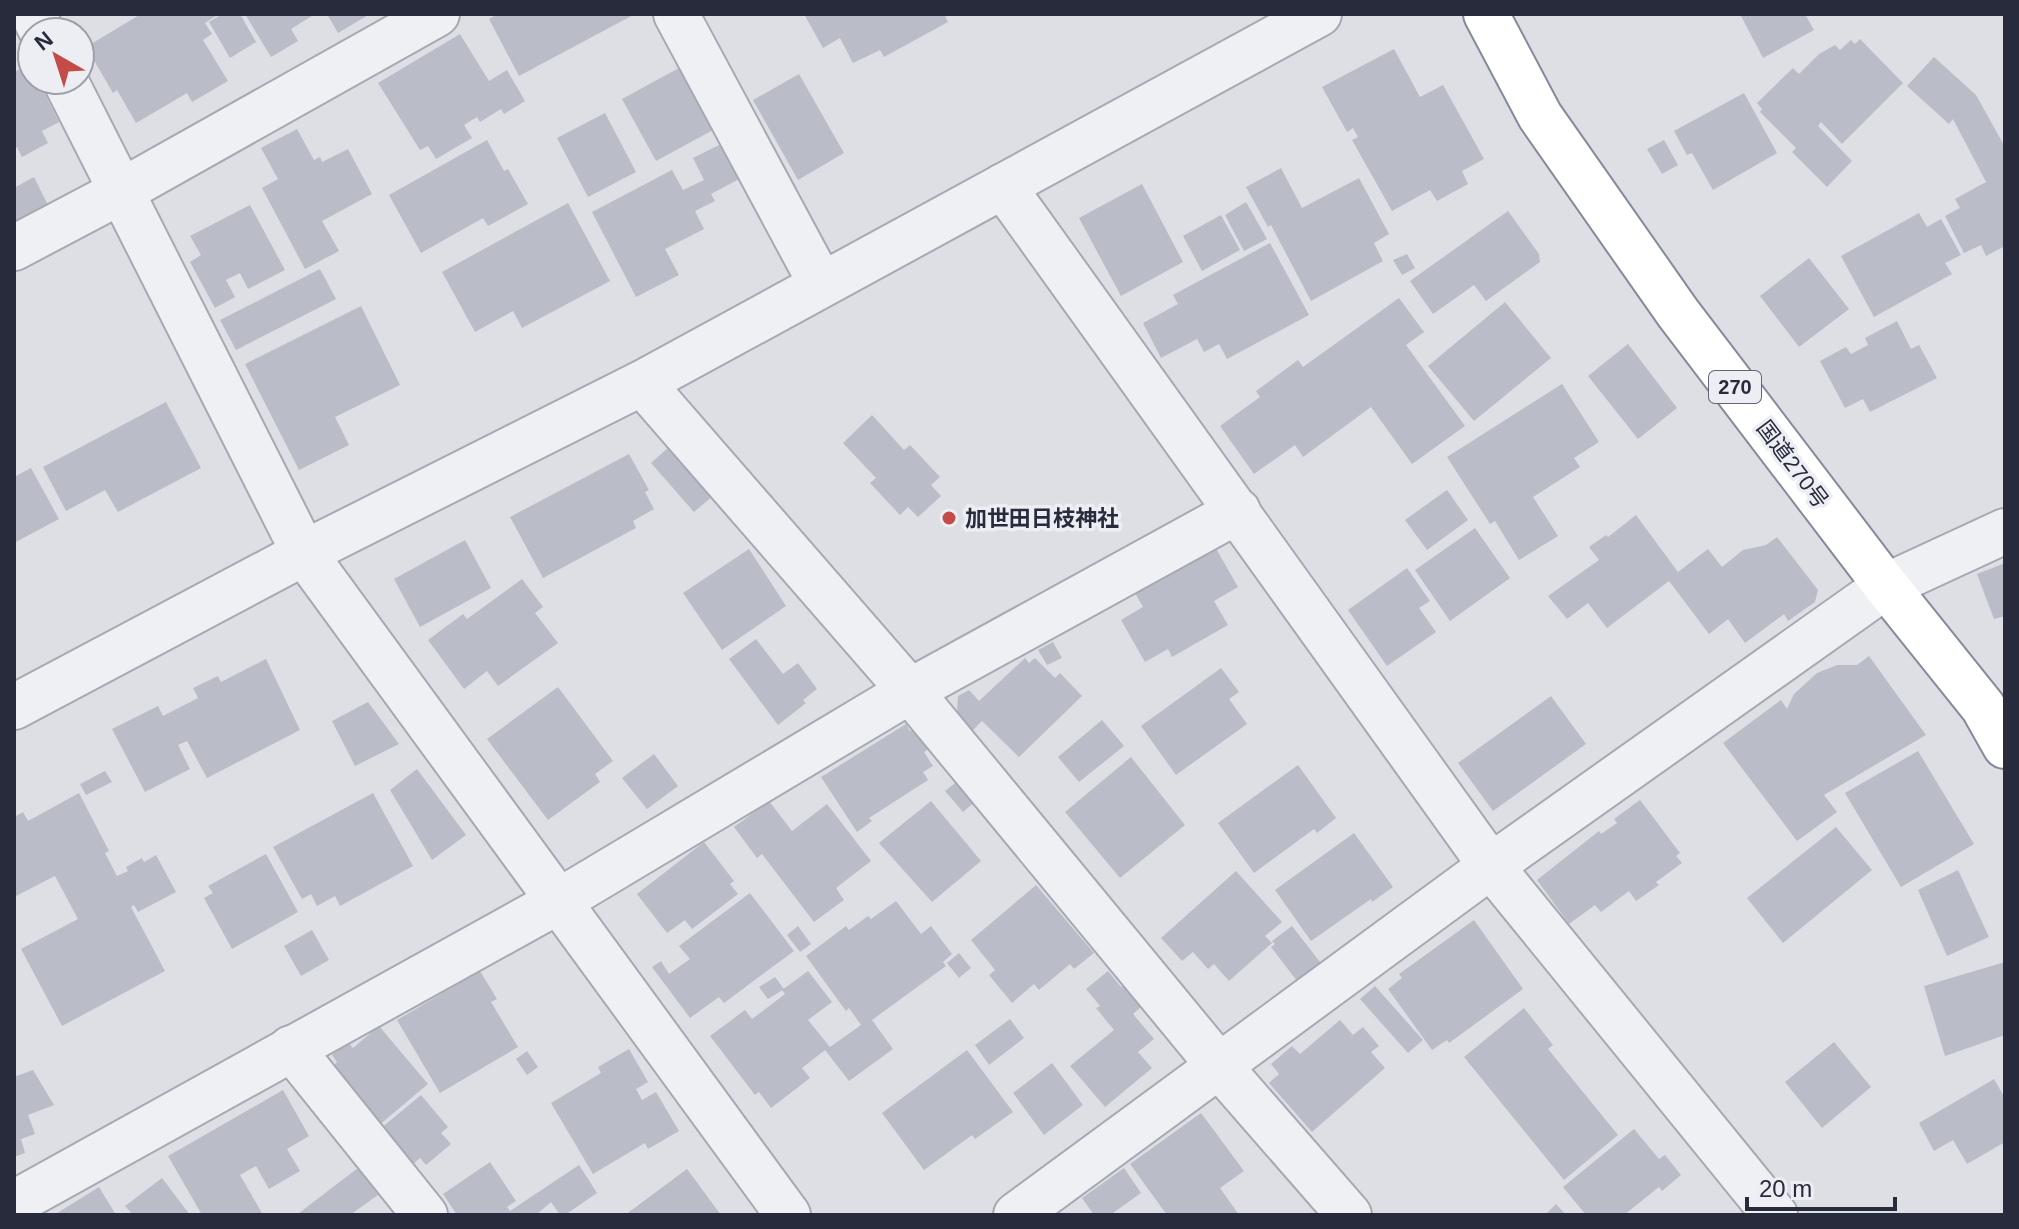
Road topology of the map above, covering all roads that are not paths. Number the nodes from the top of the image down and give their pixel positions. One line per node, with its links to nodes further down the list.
1 (437, 14): 7 (street)
2 (676, 14): 9 (street)
3 (1319, 14): 6 (street)
4 (1486, 14): 14 (highway, 国道270号 / 270)
5 (73, 96): 7 (street)
6 (1003, 186): 9 (street); 11 (street)
7 (120, 192): 8 (street); 13 (street)
8 (14, 248)
9 (821, 284): 10 (street)
10 (642, 383): 13 (street); 15 (street)
11 (1238, 511): 15 (street); 18 (street)
12 (2005, 531): 14 (street)
13 (304, 553): 16 (street); 19 (street)
14 (1886, 586): 17 (highway, 国道270号 / 270); 18 (street)
15 (910, 691): 19 (street); 21 (street)
16 (14, 707)
17 (2005, 746)
18 (1491, 866): 21 (street); 27 (street)
19 (559, 901): 20 (street); 24 (street)
20 (291, 1048): 22 (street); 23 (street)
21 (1220, 1067): 25 (street); 26 (street)
22 (14, 1203)
23 (425, 1215)
24 (788, 1215)
25 (1016, 1215)
26 (1349, 1215)
27 (1775, 1215)

